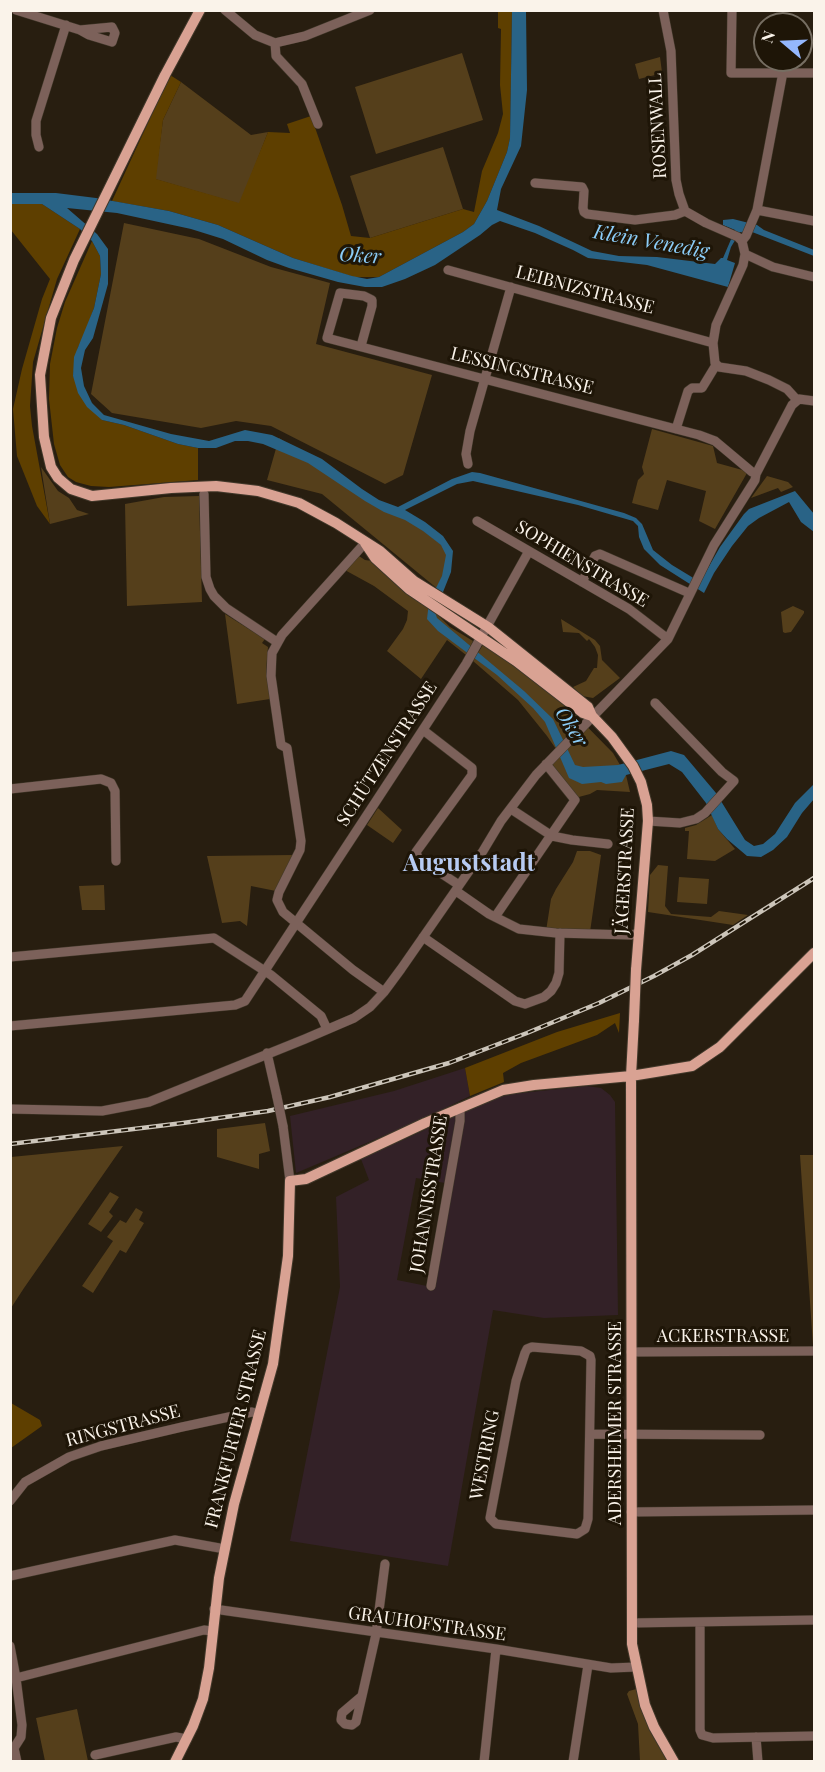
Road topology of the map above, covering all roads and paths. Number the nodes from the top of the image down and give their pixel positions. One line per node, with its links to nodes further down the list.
1 (16, 10): 7 (street)
2 (200, 10): 34 (main road)
3 (225, 10): 9 (street)
4 (370, 10): 9 (street)
5 (663, 10): 15 (street, ROSENWALL)
6 (732, 10): 10 (street)
7 (66, 26): 8 (street); 13 (street)
8 (80, 30)
9 (275, 43): 12 (street)
10 (783, 72): 11 (street); 16 (street)
11 (814, 73)
12 (318, 124)
13 (39, 147)
14 (535, 183): 15 (street)
15 (685, 211): 18 (street)
16 (756, 214): 17 (street); 18 (street)
17 (814, 221)
18 (742, 238): 19 (street)
19 (745, 254): 21 (street); 23 (street)
20 (448, 270): 22 (street, LEIBNIZSTRASSE)
21 (814, 277)
22 (511, 287): 23 (street, LEIBNIZSTRASSE); 26 (street)
23 (713, 343): 25 (street)
24 (361, 346): 24 (street, LESSINGSTRASSE); 26 (street, LESSINGSTRASSE)
25 (716, 365): 27 (street); 29 (street)
26 (485, 379): 29 (street, LESSINGSTRASSE); 30 (street)
27 (797, 400): 28 (street); 31 (street)
28 (814, 401)
29 (676, 429): 31 (street, LESSINGSTRASSE)
30 (468, 464)
31 (753, 476): 37 (street)
32 (204, 494): 40 (street)
33 (477, 521): 35 (street, SOPHIENSTRASSE)
34 (365, 543): 38 (main road); 40 (street)
35 (529, 551): 36 (street, SOPHIENSTRASSE); 38 (street, SCHÜTZENSTRASSE)
36 (582, 582): 37 (street); 39 (street, SOPHIENSTRASSE)
37 (691, 591): 39 (street)
38 (485, 632): 42 (main road); 43 (street, SCHÜTZENSTRASSE)
39 (668, 639): 42 (street)
40 (277, 642): 53 (street)
41 (655, 703): 47 (street)
42 (592, 716): 44 (street); 47 (main road, JÄGERSTRASSE)
43 (423, 730): 51 (street); 53 (street, SCHÜTZENSTRASSE)
44 (546, 764): 46 (street); 48 (street)
45 (10, 789): 50 (street)
46 (511, 809): 48 (street); 51 (street)
47 (648, 821): 55 (main road, JÄGERSTRASSE)
48 (552, 836): 49 (street); 52 (street)
49 (608, 844)
50 (116, 861)
51 (458, 888): 52 (street); 56 (street)
52 (495, 917): 54 (street)
53 (296, 923): 59 (street, SCHÜTZENSTRASSE); 60 (street)
54 (560, 933): 55 (street); 56 (street)
55 (638, 933): 64 (main road, JÄGERSTRASSE, bridge)
56 (423, 937): 60 (street)
57 (814, 953): 64 (main road)
58 (10, 957): 59 (street)
59 (265, 971): 61 (street, SCHÜTZENSTRASSE); 62 (street)
60 (384, 992): 62 (street)
61 (10, 1026)
62 (327, 1029): 63 (street)
63 (267, 1053): 66 (street); 67 (street, FRANKFURTER STRASSE, bridge)
64 (631, 1076): 65 (main road); 70 (main road, ADERSHEIMER STRASSE)
65 (460, 1108): 67 (main road); 68 (street, JOHANNISSTRASSE)
66 (10, 1109)
67 (290, 1181): 71 (main road, FRANKFURTER STRASSE)
68 (431, 1286)
69 (814, 1351): 70 (street, ACKERSTRASSE)
70 (631, 1352): 74 (main road, ADERSHEIMER STRASSE)
71 (259, 1414): 77 (street, RINGSTRASSE); 80 (main road, FRANKFURTER STRASSE)
72 (718, 1423): 75 (street)
73 (590, 1434): 73 (street, WESTRING); 74 (street)
74 (632, 1435): 75 (street); 79 (main road, ADERSHEIMER STRASSE)
75 (718, 1435): 76 (street)
76 (760, 1436)
77 (10, 1502)
78 (814, 1510): 79 (street)
79 (632, 1512): 85 (main road, ADERSHEIMER STRASSE)
80 (225, 1549): 82 (street); 83 (main road, FRANKFURTER STRASSE)
81 (385, 1564): 88 (street)
82 (10, 1576)
83 (214, 1609): 87 (main road, FRANKFURTER STRASSE); 88 (street, GRAUHOFSTRASSE)
84 (814, 1620): 86 (street)
85 (633, 1623): 86 (street); 92 (main road, ADERSHEIMER STRASSE)
86 (700, 1623): 96 (street)
87 (212, 1631): 93 (street); 97 (main road, FRANKFURTER STRASSE)
88 (376, 1634): 90 (street, GRAUHOFSTRASSE); 94 (street)
89 (10, 1646): 93 (street)
90 (496, 1649): 91 (street, GRAUHOFSTRASSE); 102 (street)
91 (588, 1665): 92 (street, GRAUHOFSTRASSE); 103 (street)
92 (636, 1667): 104 (main road, ADERSHEIMER STRASSE)
93 (16, 1678): 98 (street)
94 (362, 1696)
95 (814, 1736): 96 (street)
96 (756, 1737): 105 (street)
97 (187, 1739): 99 (street); 101 (main road, FRANKFURTER STRASSE)
98 (12, 1749): 100 (street)
99 (95, 1755)
100 (17, 1761)
101 (175, 1761)
102 (484, 1761)
103 (573, 1761)
104 (674, 1761)
105 (758, 1761)

